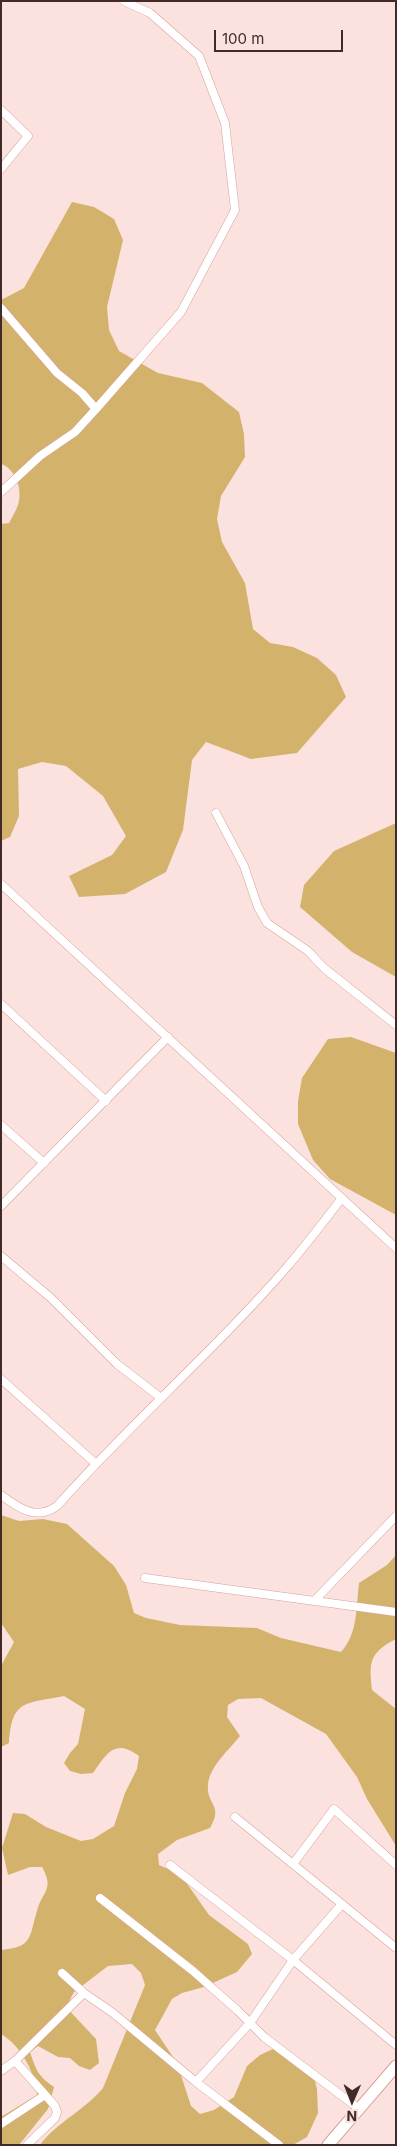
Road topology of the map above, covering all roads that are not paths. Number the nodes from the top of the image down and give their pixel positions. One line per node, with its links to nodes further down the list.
1 (124, 1): 5 (street)
2 (1, 110): 3 (street)
3 (1, 169)
4 (1, 308): 5 (street)
5 (96, 409): 6 (street)
6 (1, 492)
7 (216, 813): 10 (street)
8 (1, 884): 11 (street)
9 (1, 1004): 12 (street)
10 (396, 1025)
11 (168, 1037): 12 (street); 15 (street)
12 (106, 1101): 14 (street)
13 (1, 1124): 14 (street)
14 (44, 1163): 16 (street)
15 (342, 1198): 17 (street); 20 (street)
16 (1, 1206)
17 (396, 1248)
18 (1, 1256): 20 (street)
19 (1, 1379): 21 (street)
20 (161, 1398): 21 (street)
21 (96, 1463): 22 (street)
22 (1, 1495)
23 (396, 1516): 25 (street)
24 (145, 1578): 25 (street)
25 (315, 1600): 26 (street)
26 (396, 1612)
27 (235, 1817): 28 (street)
28 (293, 1864): 30 (street); 32 (street)
29 (170, 1865): 34 (street)
30 (396, 1865)
31 (100, 1898): 37 (street)
32 (342, 1904): 33 (street); 34 (street)
33 (396, 1948)
34 (294, 1960): 37 (street); 38 (street)
35 (62, 1973): 36 (street)
36 (84, 1993): 39 (street); 42 (street)
37 (250, 2023): 42 (street); 44 (street)
38 (396, 2046)
39 (15, 2061): 41 (street); 43 (street)
40 (396, 2066): 44 (main road)
41 (1, 2071)
42 (196, 2082): 47 (street)
43 (45, 2095): 45 (street); 46 (street)
44 (358, 2108): 48 (main road)
45 (1, 2124)
46 (27, 2145)
47 (279, 2145)
48 (328, 2145)

